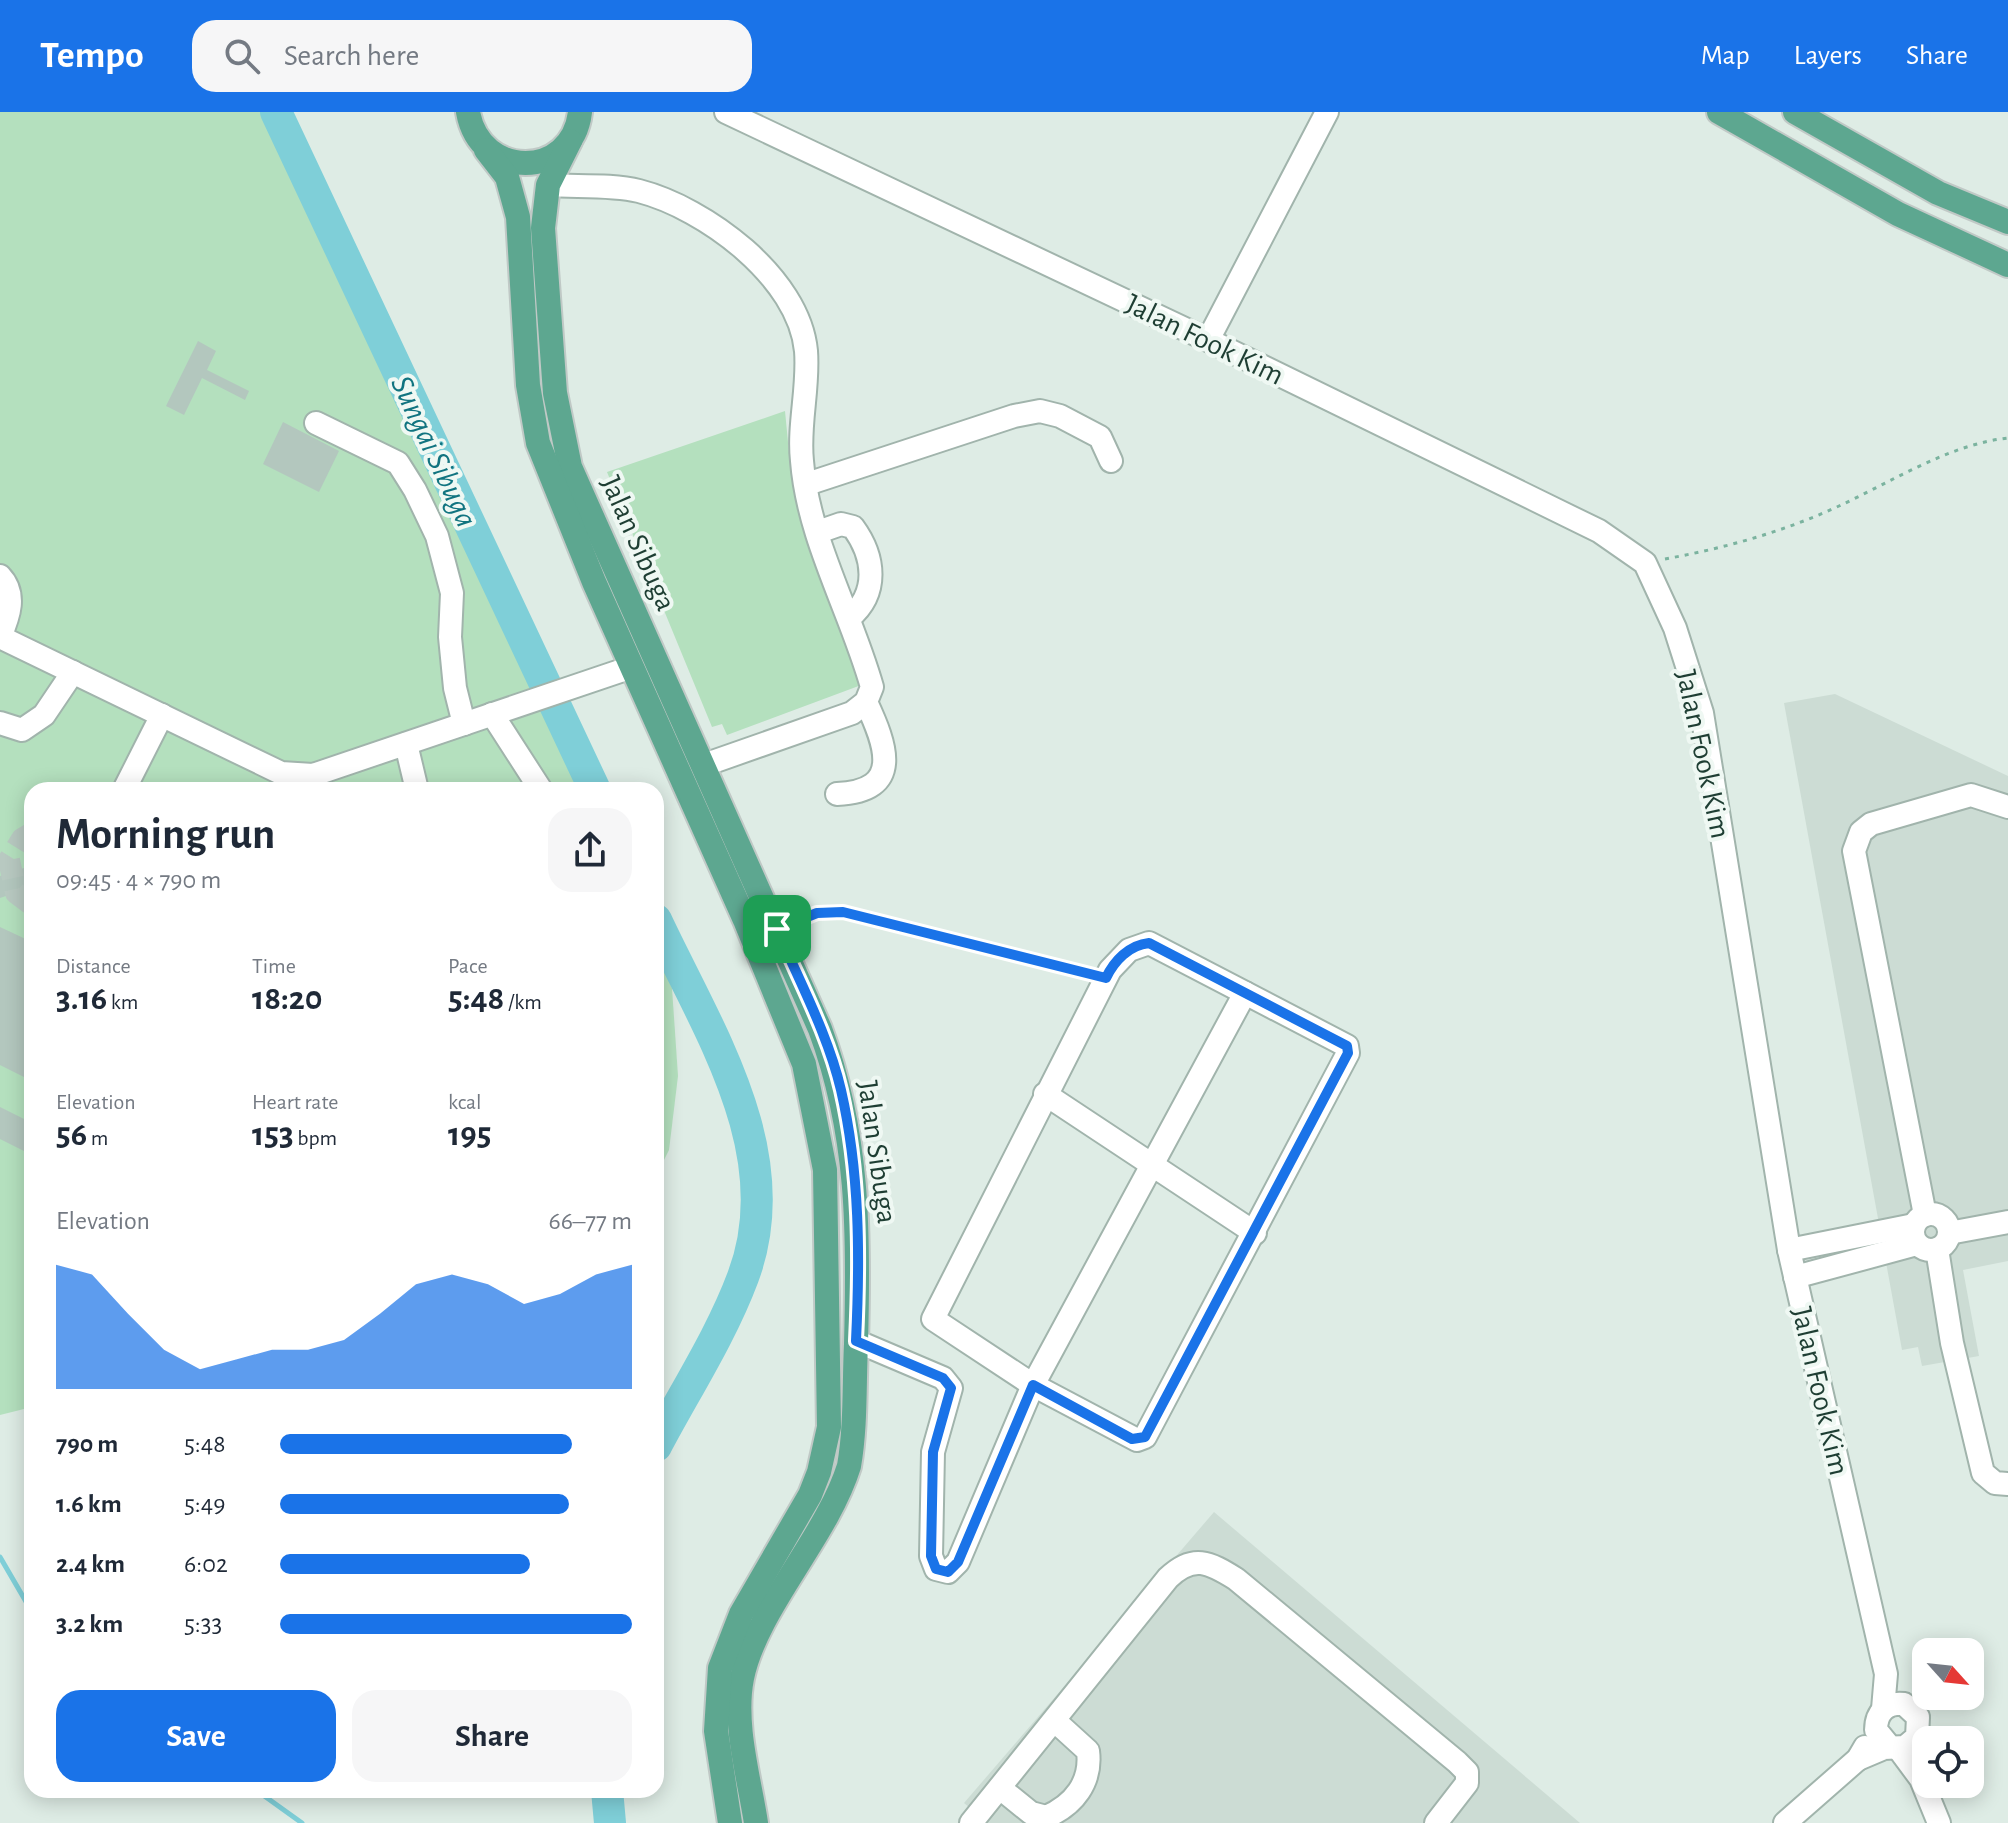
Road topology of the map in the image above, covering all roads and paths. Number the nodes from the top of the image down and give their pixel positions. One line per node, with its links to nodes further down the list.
1 (468, 112): 10 (main road, Jalan Sibuga)
2 (580, 112): 8 (main road, Jalan Sibuga)
3 (726, 112): 14 (street, Jalan Fook Kim)
4 (1327, 112): 14 (street)
5 (1719, 112): 13 (main road)
6 (1795, 112): 9 (main road)
7 (1816, 112): 9 (street)
8 (570, 141): 10 (main road); 11 (main road, Jalan Sibuga)
9 (1848, 142): 12 (main road)
10 (486, 150): 23 (main road, Jalan Sibuga)
11 (548, 185): 18 (street); 31 (main road, Jalan Sibuga)
12 (2008, 222)
13 (2008, 265)
14 (1208, 340): 20 (street, Jalan Fook Kim)
15 (316, 423): 29 (street)
16 (2008, 438): 20 (path)
17 (1111, 461): 18 (street)
18 (807, 484): 19 (street)
19 (818, 532): 22 (street); 22 (street)
20 (1645, 563): 45 (street, Jalan Fook Kim)
21 (0, 576): 24 (street)
22 (849, 618): 25 (street)
23 (632, 667): 26 (street); 53 (main road, Jalan Sibuga)
24 (73, 672): 27 (street); 28 (street)
25 (866, 702): 31 (street); 35 (street)
26 (492, 714): 29 (street); 34 (street)
27 (162, 715): 30 (street); 32 (street)
28 (0, 723)
29 (464, 724): 30 (street)
30 (406, 744): 33 (street)
31 (704, 765): 37 (main road, Jalan Sibuga)
32 (128, 782)
33 (415, 782)
34 (536, 782)
35 (837, 794)
36 (2008, 807): 44 (street)
37 (777, 929): 38 (path); 47 (main road, Jalan Sibuga)
38 (1106, 978): 39 (street); 40 (street)
39 (1245, 993): 41 (street); 43 (street)
40 (1045, 1094): 41 (street); 48 (street)
41 (1153, 1167): 43 (street); 48 (street)
42 (2008, 1222): 44 (street)
43 (1255, 1233): 48 (street)
44 (1928, 1233): 45 (street); 46 (street); 49 (street)
45 (1789, 1250): 46 (street, Jalan Fook Kim)
46 (1795, 1277): 51 (street, Jalan Fook Kim)
47 (856, 1341): 48 (street); 54 (main road, Jalan Sibuga)
48 (1033, 1385)
49 (2008, 1484)
50 (1055, 1721): 52 (street); 52 (street); 56 (street)
51 (1895, 1729): 57 (street); 58 (street)
52 (1000, 1788): 55 (street)
53 (730, 1823)
54 (756, 1823)
55 (971, 1823)
56 (1436, 1823)
57 (1785, 1823)
58 (1939, 1823)

